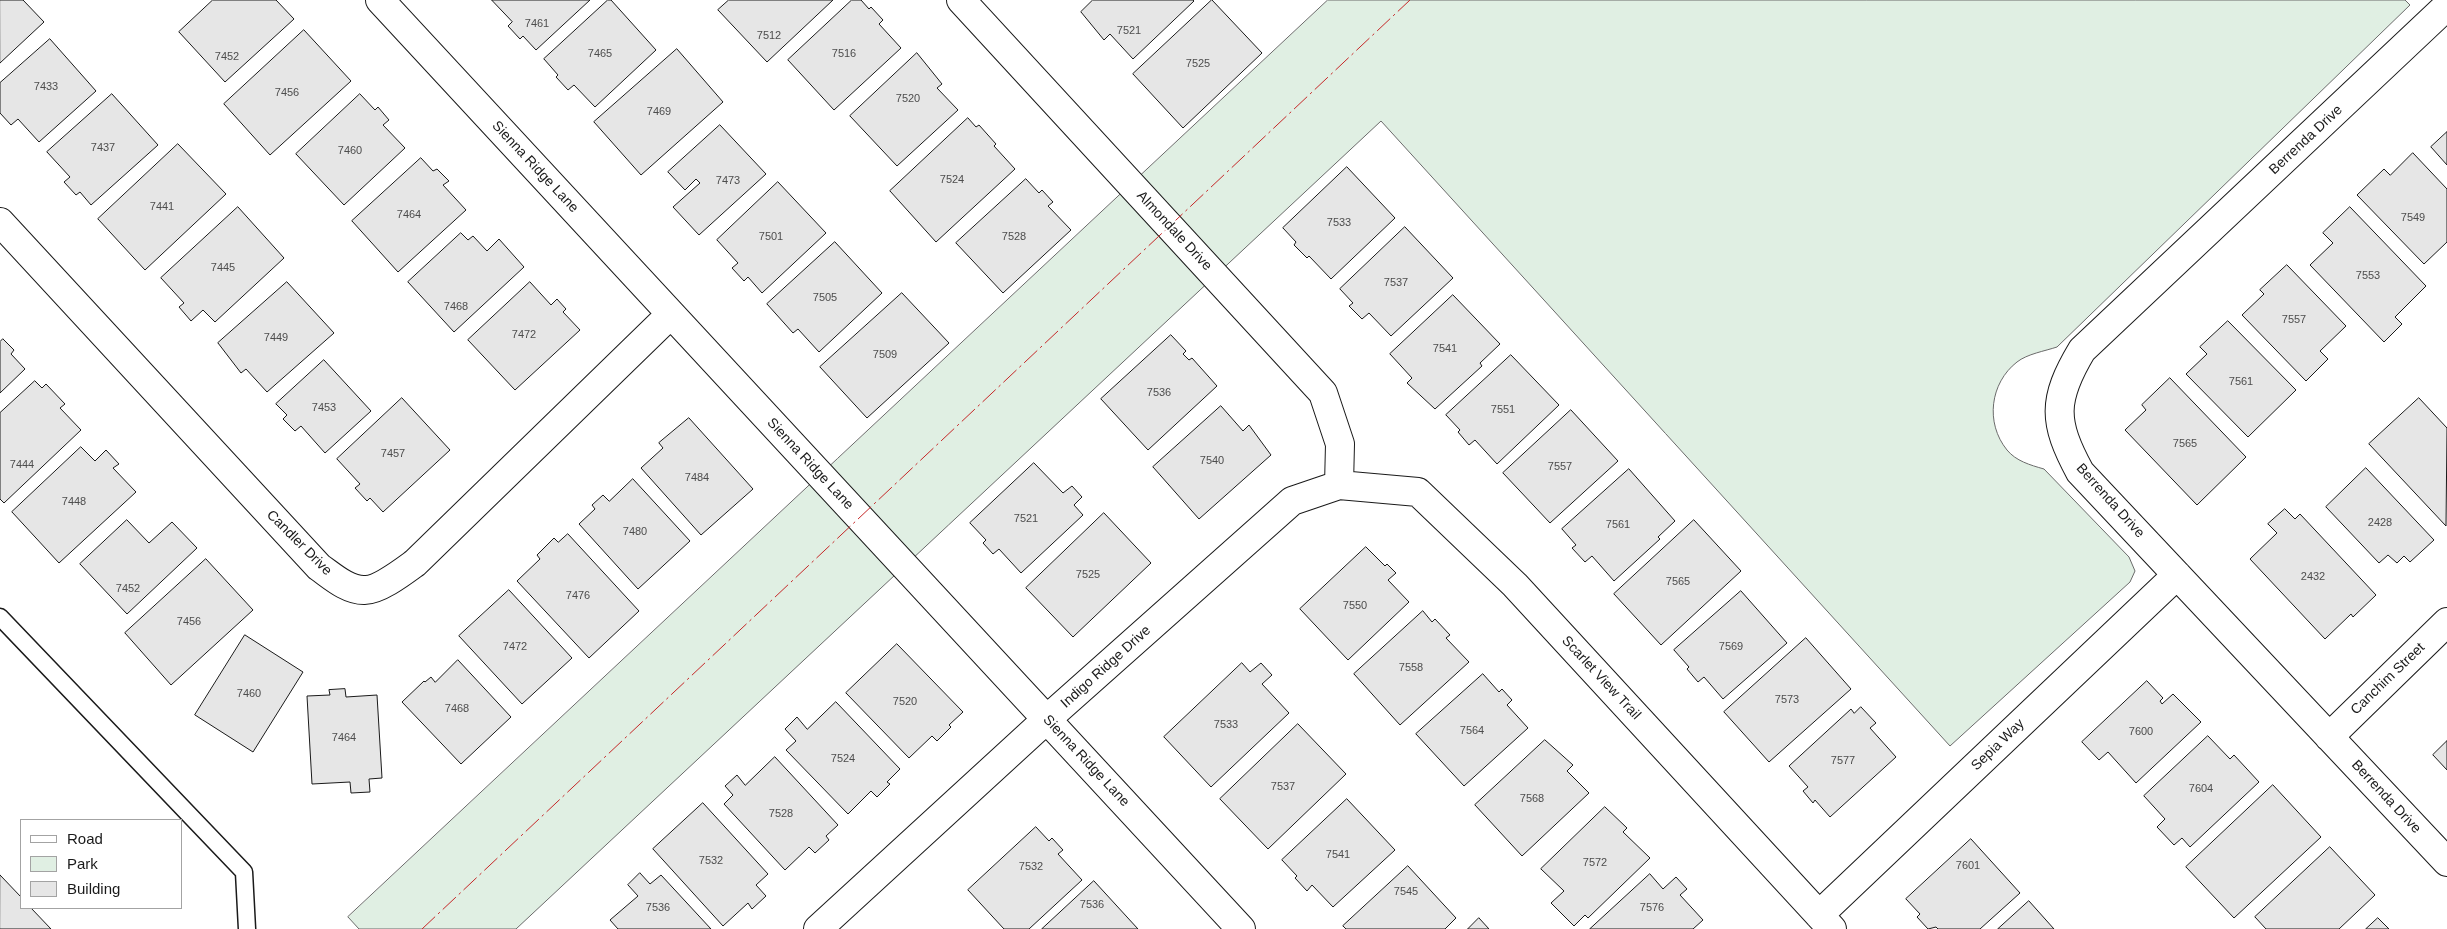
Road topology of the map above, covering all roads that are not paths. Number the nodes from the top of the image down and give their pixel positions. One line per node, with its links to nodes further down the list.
1 (380, 0): 5 (street, Sienna Ridge Lane)
2 (961, 0): 6 (street, Almondale Drive)
3 (2447, 6): 7 (street, Berrenda Drive)
4 (0, 222): 5 (street, Candler Drive)
5 (671, 314): 10 (street, Sienna Ridge Lane)
6 (1339, 485): 10 (street, Indigo Ridge Drive); 13 (street, Scarlet View Trail)
7 (2177, 575): 11 (street, Berrenda Drive); 13 (street, Sepia Way)
8 (0, 617): 14 (lane)
9 (2447, 622): 11 (street, Canchim Street)
10 (1047, 720): 15 (street, Indigo Ridge Drive); 16 (street, Sienna Ridge Lane)
11 (2329, 736): 12 (street, Berrenda Drive)
12 (2447, 862)
13 (1826, 922)
14 (247, 929)
15 (818, 929)
16 (1241, 929)

